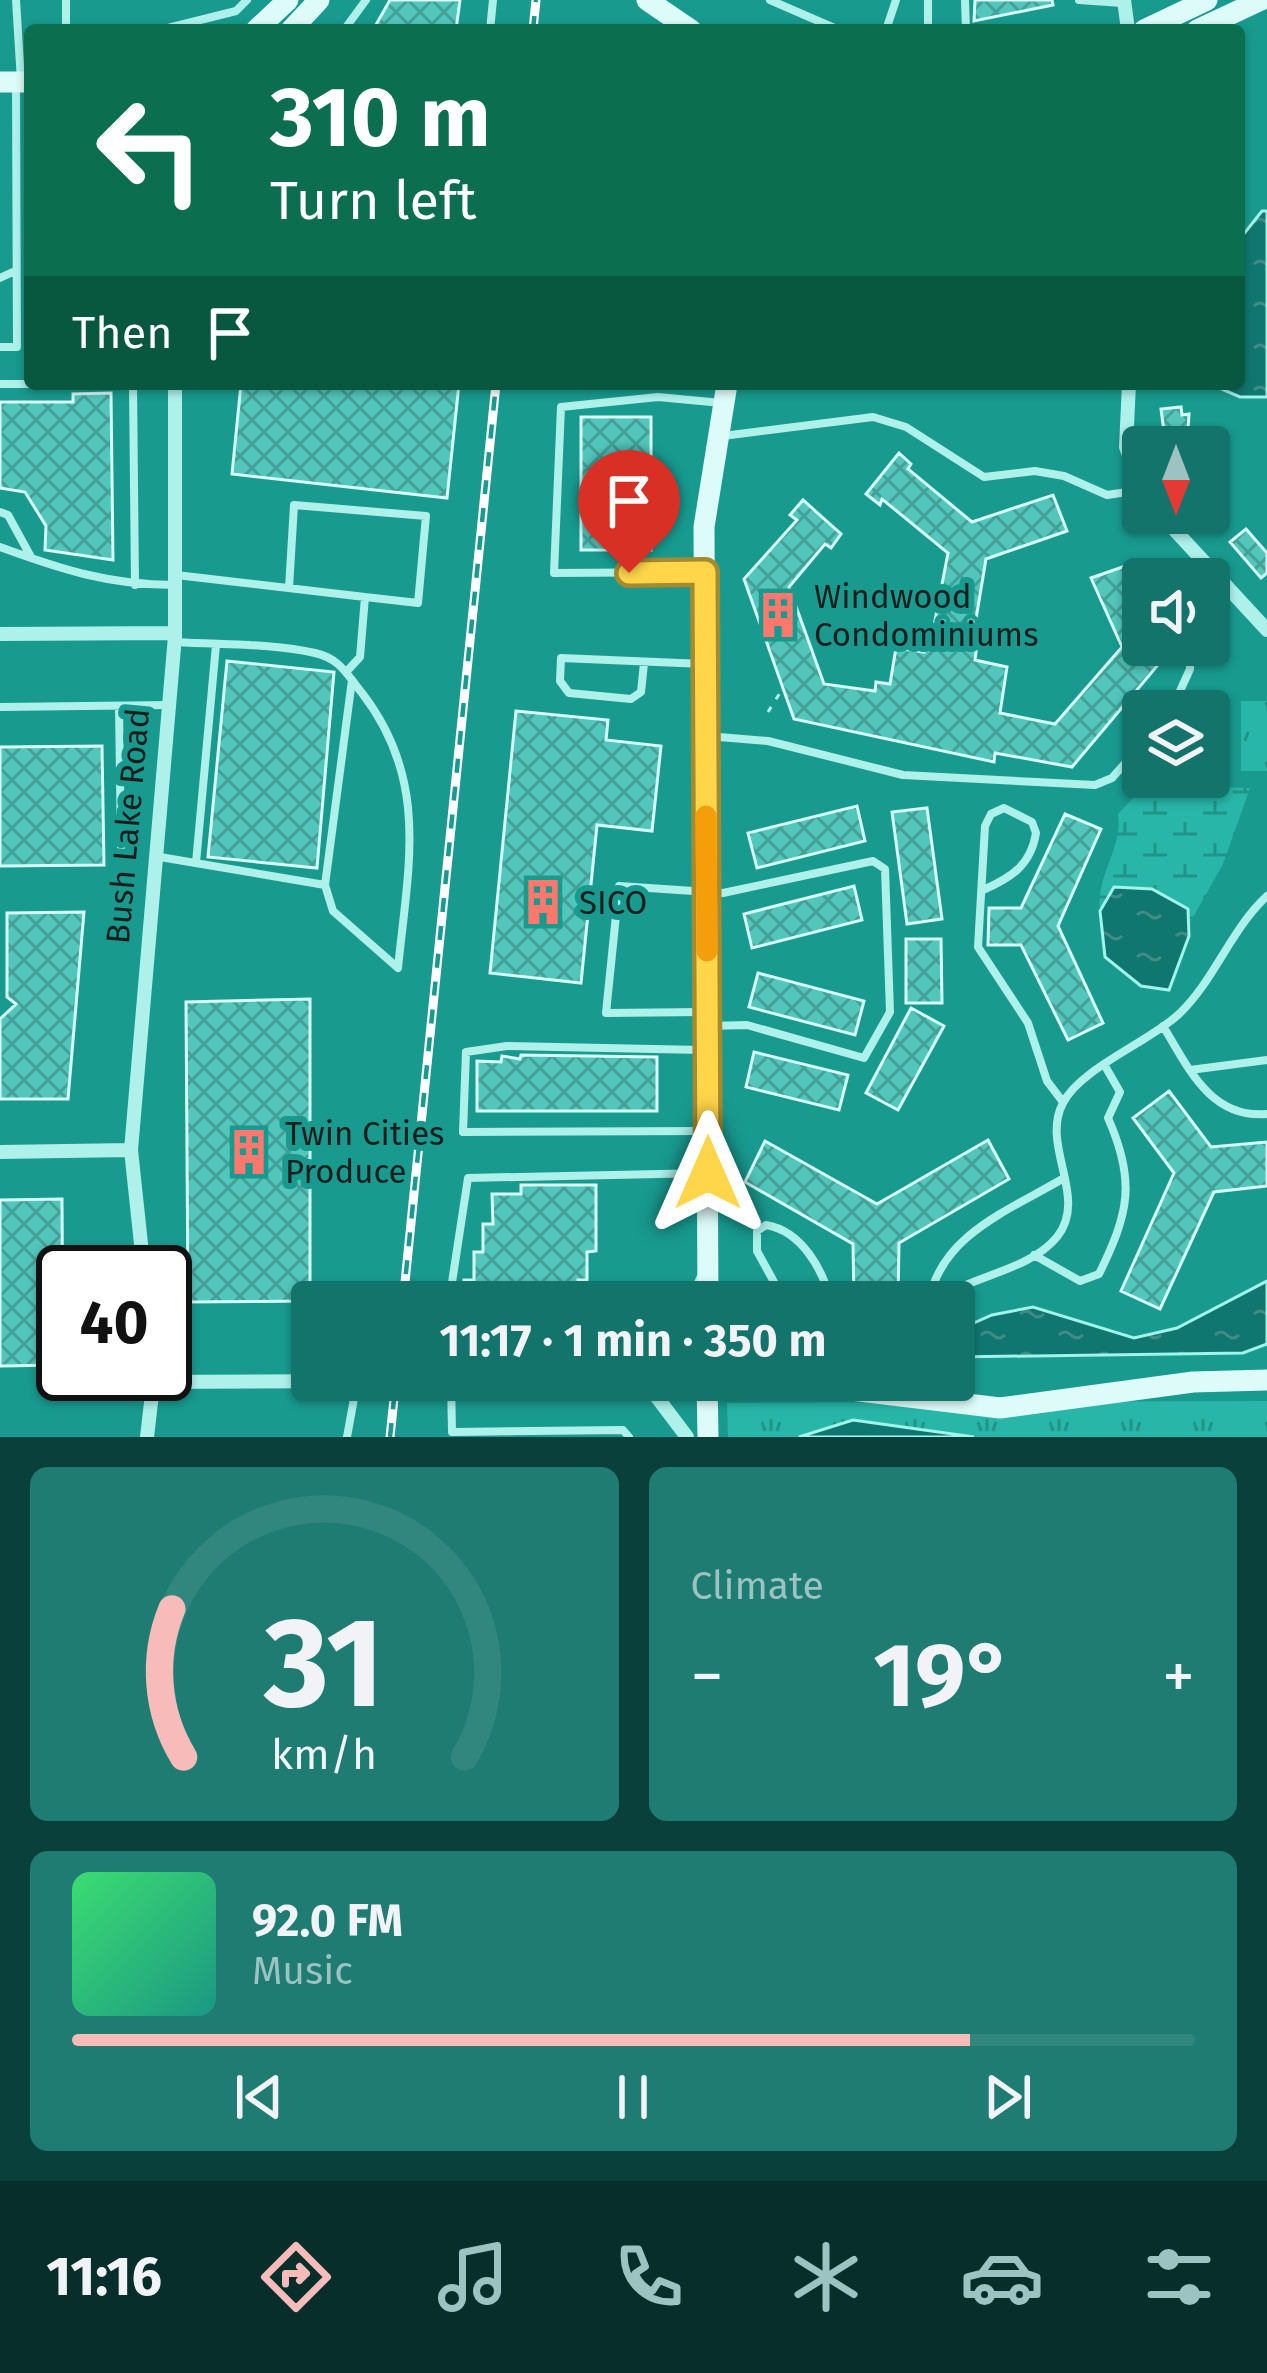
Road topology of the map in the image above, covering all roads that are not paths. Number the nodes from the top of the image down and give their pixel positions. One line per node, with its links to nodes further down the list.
1 (16, 0): 18 (lane)
2 (247, 0): 11 (lane)
3 (288, 0): 12 (street)
4 (319, 0): 13 (street)
5 (647, 0): 14 (street)
6 (770, 0): 15 (lane)
7 (1079, 0): 10 (lane)
8 (1207, 0): 16 (street)
9 (1261, 0): 17 (street)
10 (1124, 2)
11 (194, 24)
12 (262, 24)
13 (297, 24)
14 (683, 24)
15 (825, 24)
16 (1157, 24)
17 (1210, 24)
18 (24, 32)
19 (24, 42): 20 (lane)
20 (17, 82): 21 (lane)
21 (16, 270): 22 (lane); 23 (lane)
22 (0, 278)
23 (0, 347)
24 (133, 390): 38 (lane)
25 (176, 390): 37 (street, Bush Lake Road)
26 (1129, 390): 28 (street)
27 (726, 394): 29 (street); 36 (lane)
28 (1127, 426)
29 (718, 436): 30 (lane); 36 (street)
30 (1122, 493)
31 (0, 512): 35 (lane)
32 (1177, 534): 34 (street)
33 (0, 547): 35 (lane)
34 (1198, 558)
35 (32, 559): 38 (lane)
36 (705, 572): 47 (street)
37 (176, 580): 38 (lane); 39 (lane); 44 (street, Bush Lake Road)
38 (135, 585)
39 (289, 588): 41 (lane); 41 (lane)
40 (1230, 594): 42 (street)
41 (365, 597): 48 (lane)
42 (1267, 630)
43 (0, 634): 44 (street)
44 (175, 637): 45 (lane); 49 (street, Bush Lake Road)
45 (216, 645): 48 (lane); 56 (lane)
46 (644, 662): 46 (lane); 47 (lane)
47 (705, 664): 52 (street)
48 (350, 675): 57 (lane); 57 (lane)
49 (169, 705): 50 (lane); 55 (street, Bush Lake Road)
50 (119, 706): 51 (lane); 54 (lane)
51 (0, 707)
52 (706, 736): 53 (lane); 58 (street)
53 (1122, 767)
54 (121, 848)
55 (160, 857): 56 (lane); 70 (street, Bush Lake Road)
56 (196, 863): 57 (lane)
57 (325, 885)
58 (706, 890): 61 (street); 61 (lane); 61 (lane)
59 (983, 890): 59 (lane); 67 (lane)
60 (1267, 896): 62 (lane)
61 (707, 1019): 63 (street)
62 (1163, 1026): 65 (lane); 66 (lane)
63 (707, 1050): 69 (street); 69 (lane)
64 (1267, 1060): 66 (lane)
65 (1105, 1066): 67 (lane); 75 (lane)
66 (1190, 1070): 68 (lane)
67 (1063, 1102): 73 (lane)
68 (1267, 1114)
69 (707, 1131): 72 (street)
70 (131, 1150): 71 (street); 74 (street, Bush Lake Road)
71 (0, 1152)
72 (708, 1173): 76 (street); 77 (lane)
73 (1064, 1178): 75 (lane); 82 (lane)
74 (141, 1245)
75 (1034, 1255): 83 (lane)
76 (708, 1267): 78 (street); 79 (street)
77 (452, 1281)
78 (702, 1281)
79 (708, 1281)
80 (773, 1281): 81 (lane)
81 (826, 1281)
82 (937, 1281)
83 (975, 1282)
84 (192, 1379): 86 (street)
85 (1267, 1380): 92 (street)
86 (291, 1381)
87 (151, 1401): 94 (street)
88 (354, 1401): 95 (lane)
89 (451, 1401): 93 (lane)
90 (660, 1401): 97 (street)
91 (710, 1401): 98 (street)
92 (959, 1401)
93 (452, 1434): 96 (lane)
94 (147, 1437)
95 (347, 1437)
96 (628, 1437)
97 (687, 1437)
98 (708, 1437)

